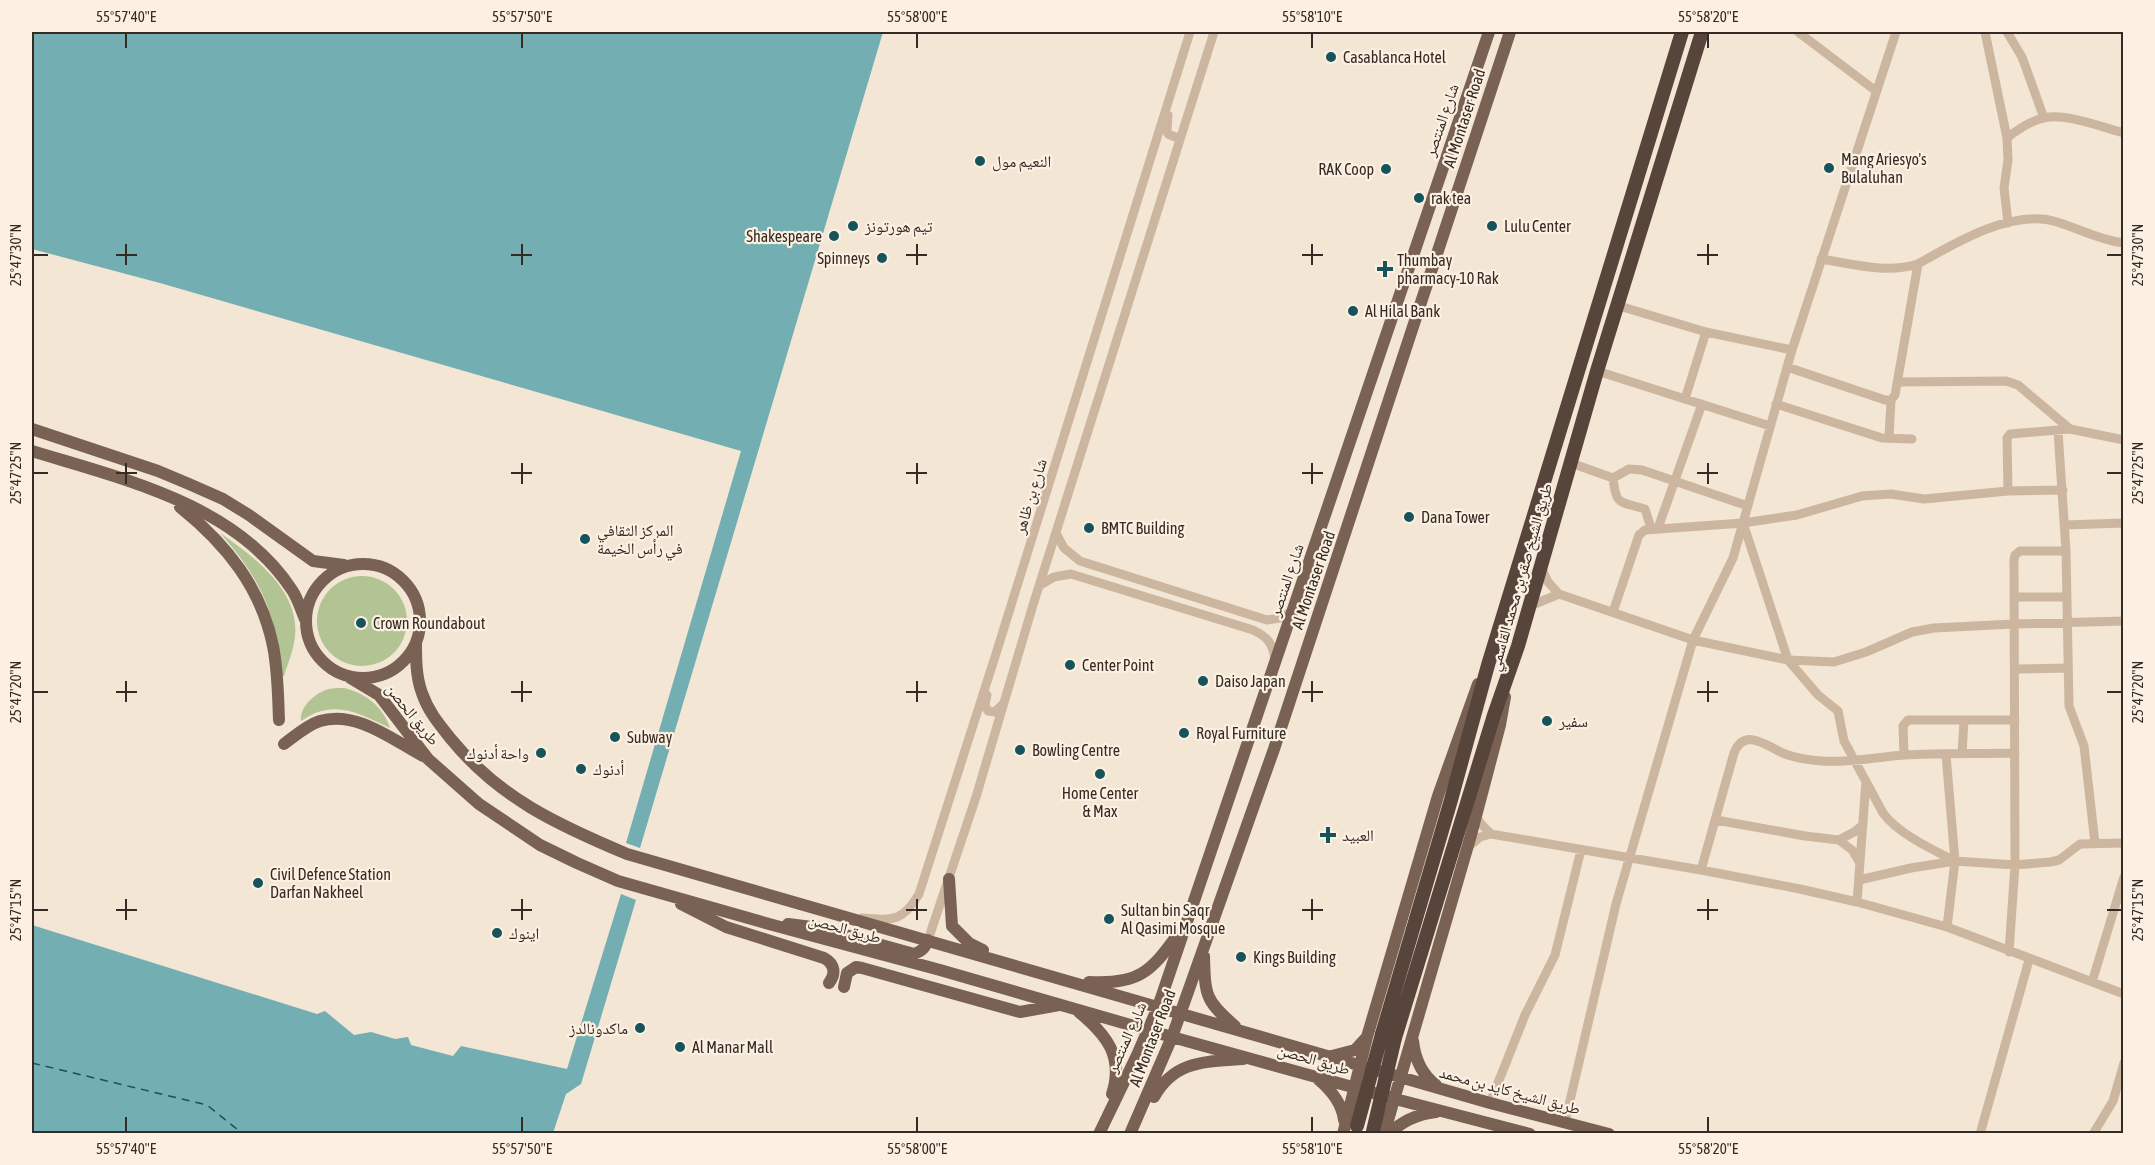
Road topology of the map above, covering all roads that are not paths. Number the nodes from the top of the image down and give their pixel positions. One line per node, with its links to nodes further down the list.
1 (1190, 32): 11 (street, شارع بن ظاهر)
2 (1214, 32): 16 (street)
3 (1489, 32): 61 (main road, شارع المنتصر)
4 (1510, 32): 115 (main road, Al Montaser Road)
5 (1682, 32): 73 (highway, طريق الشيخ صقر بن محمد القاسمي)
6 (1702, 32): 21 (highway, طريق الشيخ صقر بن محمد القاسمي)
7 (1798, 32): 12 (street)
8 (1896, 32): 12 (street)
9 (1985, 32): 15 (street)
10 (2007, 32): 13 (street)
11 (1176, 74): 16 (street); 71 (street, شارع بن ظاهر)
12 (1876, 92): 19 (street)
13 (2044, 118): 14 (street); 15 (street)
14 (2124, 134)
15 (2007, 138): 17 (street)
16 (1180, 139): 50 (street)
17 (2008, 223): 18 (street); 20 (street)
18 (2124, 243)
19 (1821, 259): 20 (street); 23 (street)
20 (1918, 264): 26 (street)
21 (1617, 305): 22 (street); 25 (highway, طريق الشيخ صقر بن محمد القاسمي)
22 (1706, 332): 23 (street); 27 (street)
23 (1792, 350): 24 (street)
24 (1787, 367): 28 (street); 30 (street)
25 (1597, 371): 27 (street); 39 (highway, طريق الشيخ صقر بن محمد القاسمي)
26 (1897, 382): 28 (street); 33 (street)
27 (1685, 399): 29 (street)
28 (1891, 400): 35 (street)
29 (1702, 404): 31 (street); 41 (street)
30 (1776, 404): 31 (street); 35 (street)
31 (1770, 426): 45 (street)
32 (32, 429): 53 (main road)
33 (2070, 429): 34 (street); 37 (street)
34 (2058, 431): 43 (street); 44 (street)
35 (1889, 438): 36 (street)
36 (1912, 439)
37 (2124, 440)
38 (32, 451): 42 (main road)
39 (1571, 463): 40 (street); 54 (highway, طريق الشيخ صقر بن محمد القاسمي)
40 (1613, 478): 41 (street); 49 (street)
41 (1674, 480): 45 (street); 49 (street)
42 (148, 488): 64 (main road); 80 (main road)
43 (2063, 490): 44 (street); 48 (street)
44 (2008, 491): 46 (street)
45 (1748, 506): 46 (street)
46 (1743, 523): 49 (street); 69 (street); 72 (street)
47 (2124, 524): 48 (street)
48 (2065, 525): 51 (street)
49 (1654, 528): 62 (street)
50 (1056, 532): 52 (street); 56 (street)
51 (2066, 551): 58 (street); 59 (street)
52 (1080, 561): 55 (street); 63 (street)
53 (349, 566): 64 (main road); 70 (main road)
54 (1541, 567): 57 (street); 60 (highway, طريق الشيخ صقر بن محمد القاسمي)
55 (1071, 574): 56 (street); 68 (street)
56 (1040, 585): 79 (street)
57 (1558, 594): 60 (street); 62 (street)
58 (2014, 597): 59 (street); 67 (street)
59 (2067, 597): 66 (street)
60 (1530, 606): 77 (highway, طريق الشيخ صقر بن محمد القاسمي)
61 (1294, 610): 63 (street); 74 (main road, شارع المنتصر)
62 (1613, 612): 69 (street)
63 (1261, 618): 68 (street)
64 (305, 619): 78 (main road)
65 (2124, 621): 66 (street)
66 (2068, 622): 67 (street); 75 (street)
67 (2014, 624): 72 (street); 76 (street)
68 (1253, 630): 74 (street)
69 (1693, 640): 72 (street); 100 (street)
70 (416, 643): 78 (main road); 110 (main road, طريق الحصن)
71 (994, 660): 79 (street); 110 (street, شارع بن ظاهر)
72 (1788, 660): 89 (street)
73 (1488, 665): 129 (highway, طريق الشيخ صقر بن محمد القاسمي); 131 (main road)
74 (1275, 666): 112 (main road, شارع المنتصر)
75 (2068, 668): 76 (street); 96 (street)
76 (2014, 669): 82 (street)
77 (1510, 672): 91 (main road); 129 (highway, طريق الشيخ صقر بن محمد القاسمي)
78 (349, 677): 88 (main road, طريق الحصن)
79 (1004, 702): 106 (street)
80 (279, 720)
81 (1964, 720): 82 (street); 85 (street); 86 (street)
82 (2015, 720): 84 (street)
83 (284, 744): 88 (main road)
84 (2015, 753): 85 (street); 103 (street)
85 (1962, 754): 87 (street)
86 (1904, 755): 87 (street); 89 (street)
87 (1946, 755): 101 (street)
88 (428, 759): 108 (main road, طريق الحصن)
89 (1854, 761): 90 (street); 92 (street)
90 (1866, 781): 93 (street); 101 (street)
91 (1476, 816): 94 (street); 98 (main road)
92 (1716, 820): 95 (street); 104 (street)
93 (1863, 825): 95 (street); 102 (street)
94 (1491, 834): 98 (street); 99 (street)
95 (1839, 840): 102 (street)
96 (2095, 843): 97 (street); 103 (street)
97 (2124, 843)
98 (1467, 847): 132 (main road)
99 (1581, 850): 100 (street); 142 (street)
100 (1630, 858): 104 (street); 144 (street)
101 (1955, 861): 103 (street); 107 (street); 113 (street)
102 (1860, 863): 107 (street)
103 (2015, 865): 116 (street)
104 (1701, 870): 109 (street)
105 (2124, 877): 120 (street)
106 (949, 879): 114 (street); 118 (main road)
107 (1859, 880): 109 (street)
108 (670, 897): 111 (main road, طريق الحصن); 121 (main road)
109 (1857, 902): 113 (street)
110 (852, 918): 114 (main road, طريق الحصن)
111 (769, 924): 114 (main road); 124 (main road, طريق الحصن)
112 (1186, 924): 119 (main road); 125 (main road, شارع المنتصر)
113 (1947, 927): 116 (street)
114 (928, 940): 118 (main road, طريق الحصن)
115 (1203, 948): 126 (main road, Al Montaser Road); 128 (main road)
116 (2009, 952): 117 (street)
117 (2029, 960): 120 (street); 152 (street)
118 (1008, 963): 119 (main road, طريق الحصن)
119 (1067, 980): 125 (main road, طريق الحصن)
120 (2092, 982): 123 (street)
121 (828, 983)
122 (844, 987): 124 (main road)
123 (2124, 994)
124 (1068, 1006): 127 (main road, طريق الحصن); 147 (main road)
125 (1158, 1007): 126 (main road, طريق الحصن); 127 (main road, شارع المنتصر)
126 (1181, 1013): 128 (main road, طريق الحصن); 130 (main road, Al Montaser Road)
127 (1148, 1030): 130 (main road, طريق الحصن); 147 (main road, شارع المنتصر)
128 (1240, 1031): 133 (main road, طريق الحصن)
129 (1388, 1036): 145 (highway, طريق الشيخ صقر بن محمد القاسمي, bridge); 148 (highway, طريق الشيخ صقر بن محمد القاسمي, bridge)
130 (1173, 1037): 134 (main road, طريق الحصن); 149 (main road, Al Montaser Road)
131 (1367, 1037): 133 (main road); 136 (main road)
132 (1412, 1037): 138 (main road); 140 (main road)
133 (1328, 1056): 136 (main road, طريق الحصن)
134 (1250, 1058): 137 (main road, طريق الحصن); 149 (main road)
135 (2124, 1063): 153 (street)
136 (1360, 1066): 138 (main road, طريق الحصن); 139 (main road)
137 (1313, 1076): 139 (main road, طريق الحصن); 145 (main road)
138 (1401, 1077): 140 (main road, طريق الشيخ كايد بن محمد); 141 (main road)
139 (1355, 1088): 141 (main road, طريق الحصن); 145 (main road)
140 (1442, 1089): 142 (main road, طريق الشيخ كايد بن محمد)
141 (1395, 1099): 143 (main road); 148 (main road)
142 (1490, 1103): 144 (main road, طريق الشيخ كايد بن محمد)
143 (1440, 1111): 146 (main road); 148 (main road)
144 (1565, 1122): 151 (main road, طريق الشيخ كايد بن محمد)
145 (1350, 1129)
146 (1503, 1130): 150 (main road)
147 (1099, 1133)
148 (1379, 1133)
149 (1131, 1134)
150 (1530, 1134)
151 (1610, 1134)
152 (1980, 1134)
153 (2093, 1134)

